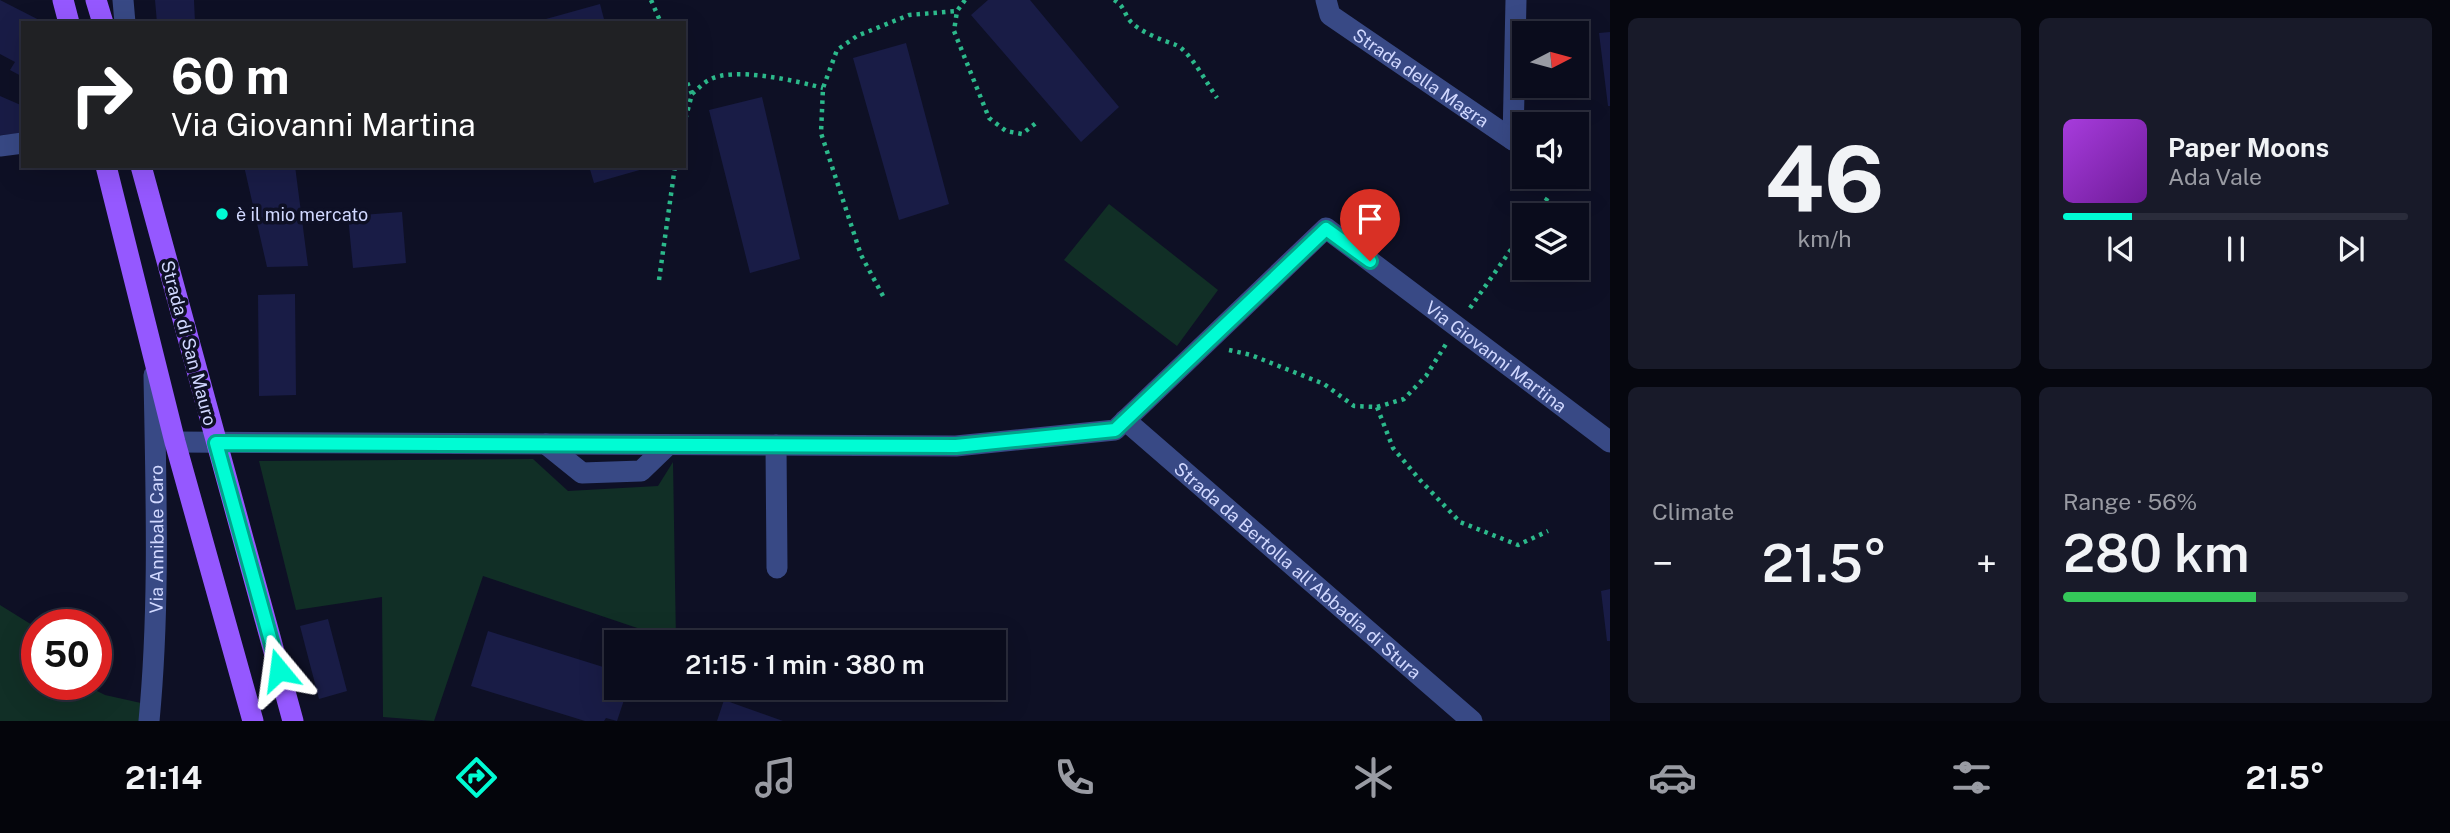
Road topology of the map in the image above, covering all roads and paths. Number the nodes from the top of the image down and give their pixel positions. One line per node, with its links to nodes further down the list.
1 (96, 0): 9 (main road)
2 (123, 0): 10 (street)
3 (651, 0): 11 (path)
4 (965, 0): 8 (path)
5 (1114, 0): 15 (path)
6 (1325, 0): 7 (street, Strada della Magra)
7 (1516, 0)
8 (957, 11): 13 (path); 17 (path)
9 (102, 21)
10 (125, 21)
11 (660, 21)
12 (686, 80): 14 (path)
13 (823, 88): 14 (path); 26 (path)
14 (692, 94): 16 (path)
15 (1217, 98)
16 (686, 116)
17 (1036, 122)
18 (21, 143): 19 (street)
19 (0, 146)
20 (107, 168): 28 (main road, Strada di San Mauro)
21 (142, 168): 32 (main road, Strada di San Mauro)
22 (676, 168): 25 (path)
23 (1549, 196): 24 (path)
24 (1544, 203)
25 (659, 280)
26 (883, 296)
27 (1204, 345): 29 (street, Via Giovanni Martina); 31 (street, Via Giovanni Martina); 36 (path)
28 (154, 356): 30 (main road, Strada di San Mauro); 38 (street, Via Annibale Caro)
29 (1125, 420): 35 (street, Via Giovanni Martina); 41 (street, Strada da Bertolla all'Abbadia di Stura)
30 (175, 442): 32 (street, Via Giovanni Martina); 39 (main road, Strada di San Mauro)
31 (1610, 442)
32 (216, 443): 33 (street, Via Giovanni Martina); 40 (main road, Strada di San Mauro)
33 (546, 444): 34 (street, Via Giovanni Martina); 34 (street)
34 (667, 445): 35 (street, Via Giovanni Martina)
35 (776, 445): 37 (street)
36 (1548, 531)
37 (777, 568)
38 (149, 721)
39 (253, 721)
40 (293, 721)
41 (1472, 721)

